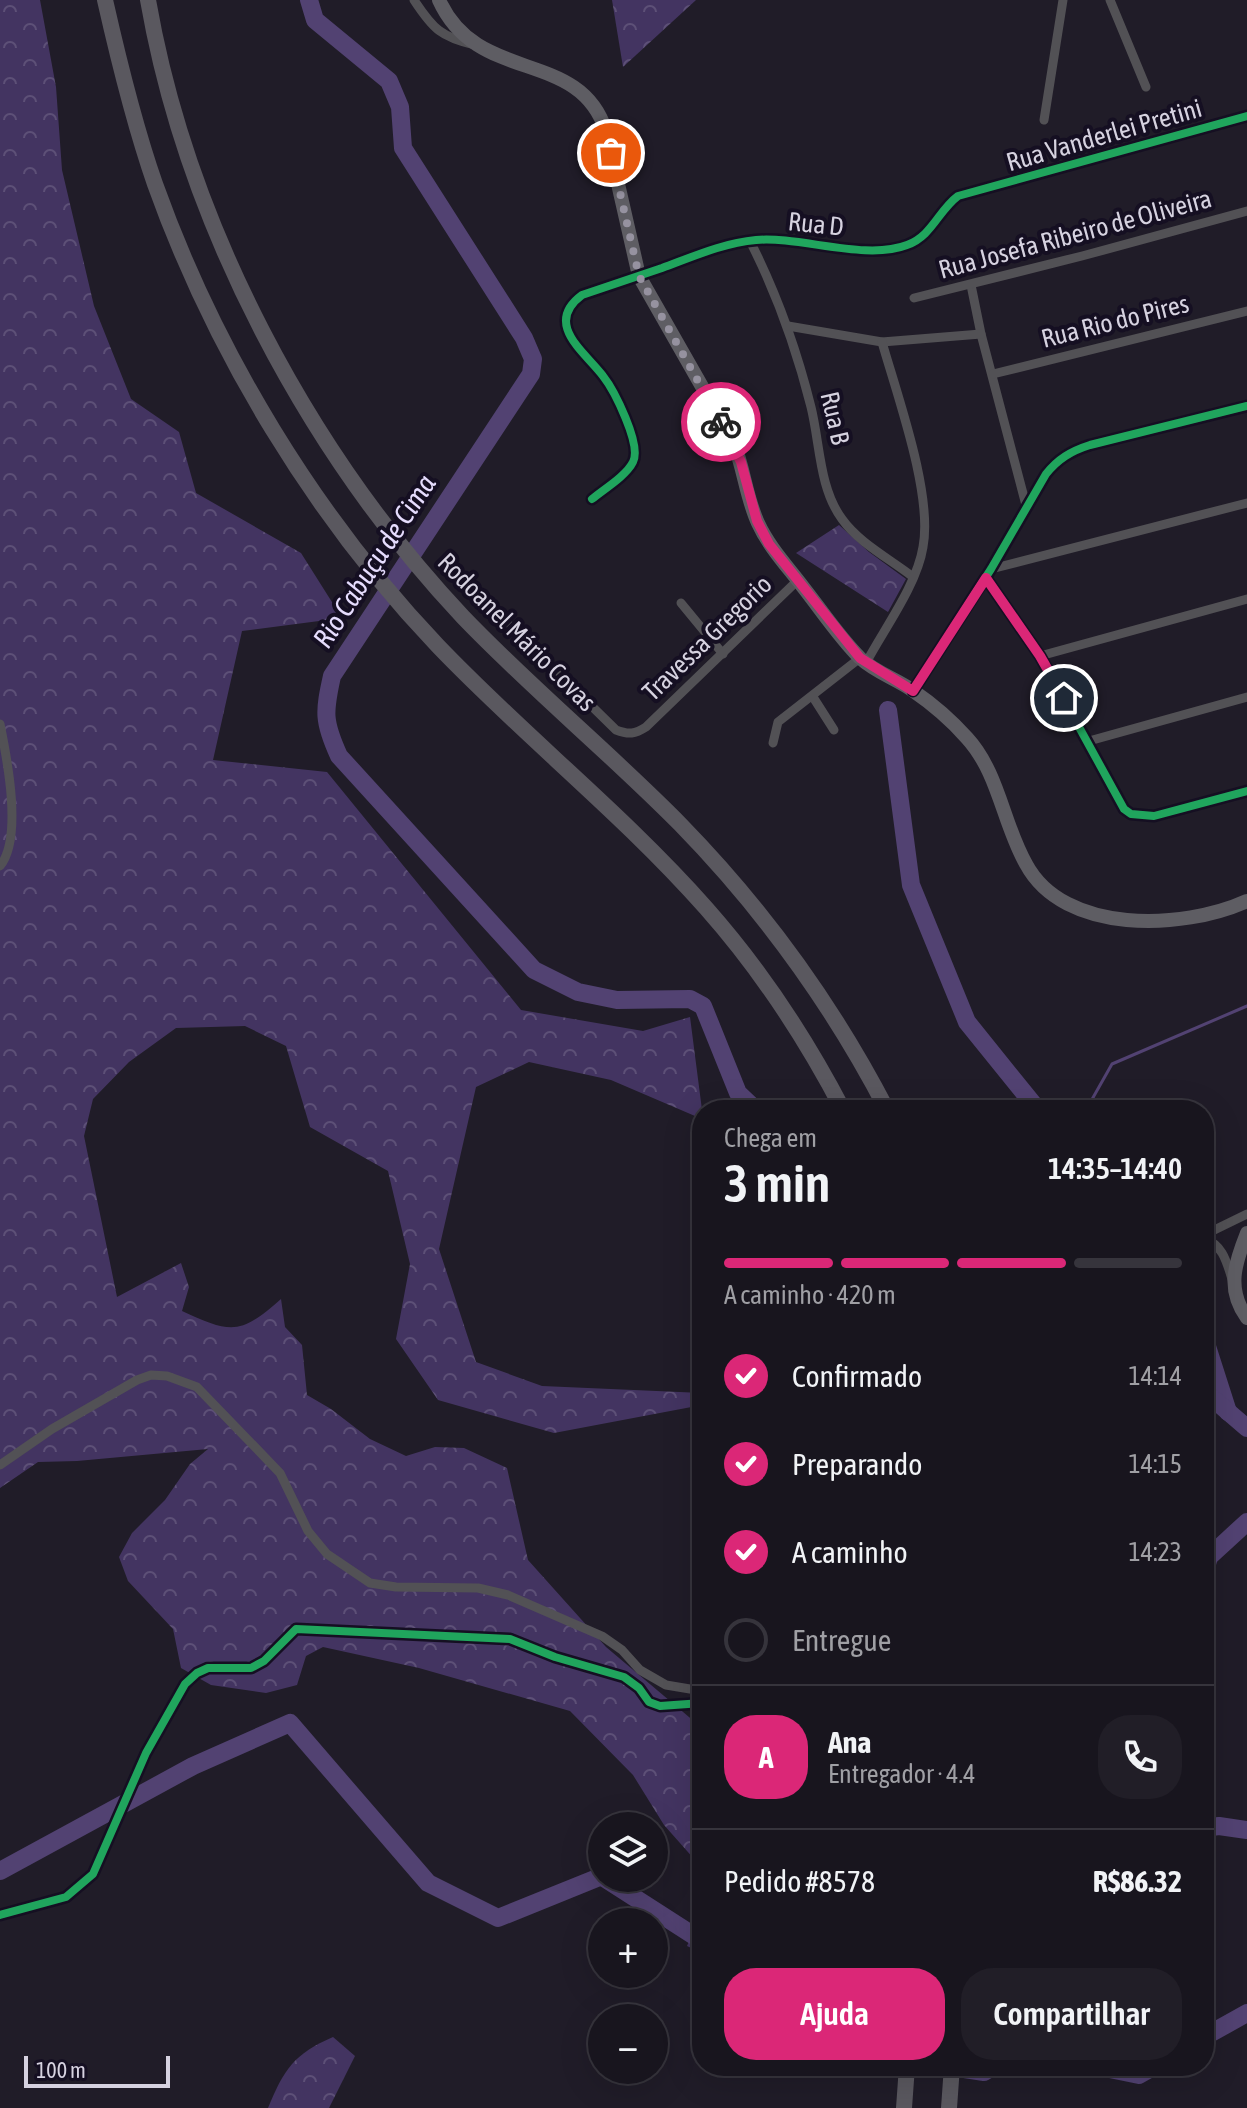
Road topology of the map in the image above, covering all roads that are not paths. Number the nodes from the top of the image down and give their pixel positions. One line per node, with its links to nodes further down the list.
1 (105, 0): 45 (highway)
2 (148, 0): 46 (highway, Rodoanel Mário Covas)
3 (414, 0): 7 (street)
4 (439, 0): 7 (main road)
5 (1063, 0): 10 (street)
6 (1110, 0): 8 (street)
7 (475, 45): 14 (main road)
8 (1146, 87)
9 (1247, 116): 11 (street, Rua Vanderlei Pretini)
10 (1044, 120)
11 (971, 191): 13 (street, Rua D)
12 (1247, 211): 15 (street, Rua Josefa Ribeiro de Oliveira)
13 (750, 241): 14 (street, Rua D); 18 (street, Rua B)
14 (639, 276): 23 (street, Rua D); 28 (main road)
15 (971, 285): 16 (street, Rua Josefa Ribeiro de Oliveira); 19 (street)
16 (914, 298)
17 (1247, 311): 21 (street, Rua Rio do Pires)
18 (788, 326): 20 (street); 27 (street, Rua B)
19 (981, 334): 20 (street); 21 (street)
20 (882, 342): 27 (street)
21 (993, 374): 25 (street)
22 (1247, 406): 25 (street)
23 (592, 499)
24 (1247, 503): 26 (street)
25 (1026, 505): 26 (street)
26 (988, 573): 33 (street); 35 (street)
27 (913, 577): 34 (street)
28 (798, 580): 32 (street, Travessa Gregorio); 34 (main road)
29 (1247, 599): 33 (street)
30 (681, 603): 32 (street)
31 (506, 622): 32 (street, Travessa Gregorio)
32 (723, 654)
33 (1040, 656): 40 (street)
34 (863, 660): 35 (main road); 36 (street)
35 (913, 691): 44 (main road)
36 (813, 697): 39 (street); 41 (street)
37 (1247, 697): 40 (street)
38 (0, 724): 43 (street)
39 (834, 730)
40 (1089, 741): 42 (street)
41 (773, 743)
42 (1247, 791)
43 (0, 866)
44 (1247, 901)
45 (838, 1100)
46 (882, 1100)
47 (1247, 1214): 48 (street)
48 (1214, 1232)
49 (1247, 1233): 51 (main road)
50 (1214, 1243): 51 (street)
51 (1232, 1279): 52 (main road)
52 (1247, 1318)
53 (0, 1465): 54 (street)
54 (692, 1689)
55 (692, 1704): 56 (street)
56 (0, 1915)
57 (906, 2076): 59 (highway)
58 (951, 2076): 60 (highway)
59 (904, 2108)
60 (949, 2108)

